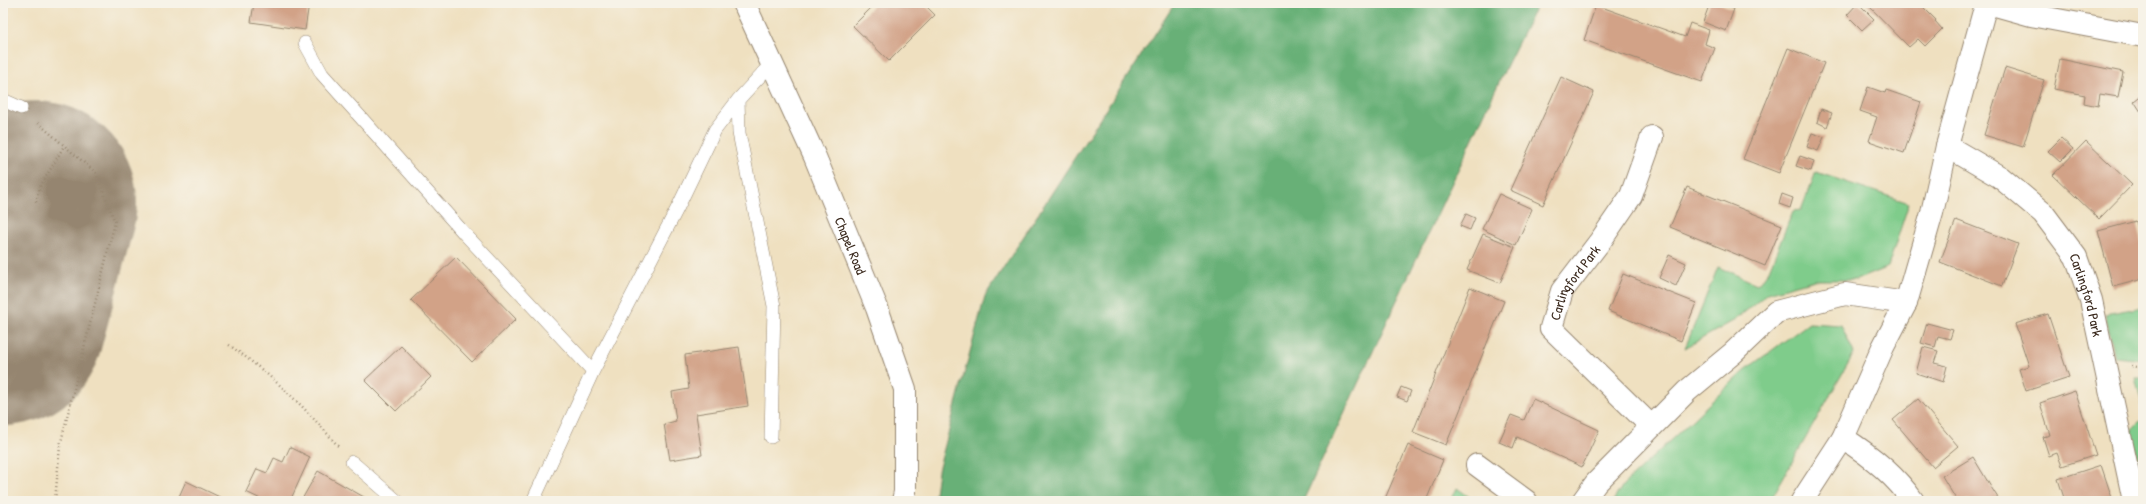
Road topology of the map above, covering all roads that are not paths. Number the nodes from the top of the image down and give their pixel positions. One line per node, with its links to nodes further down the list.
1 (744, 3): 5 (street, Chapel Road)
2 (1988, 3): 3 (street); 10 (street)
3 (2143, 36)
4 (305, 43): 12 (lane)
5 (772, 63): 7 (lane); 20 (street, Chapel Road)
6 (3, 100): 8 (lane)
7 (738, 100): 12 (lane); 14 (lane)
8 (21, 108)
9 (1652, 137): 13 (street, Carlingford Park)
10 (1947, 146): 11 (street); 25 (street, Carlingford Park)
11 (1906, 303): 13 (street); 15 (street)
12 (593, 371): 19 (lane)
13 (1651, 426): 22 (street)
14 (771, 437)
15 (1843, 438): 23 (street); 24 (street)
16 (352, 462): 18 (lane)
17 (1477, 465): 21 (street)
18 (397, 501)
19 (533, 501)
20 (903, 501)
21 (1526, 501)
22 (1583, 501)
23 (1802, 501)
24 (1913, 501)
25 (2134, 501)

